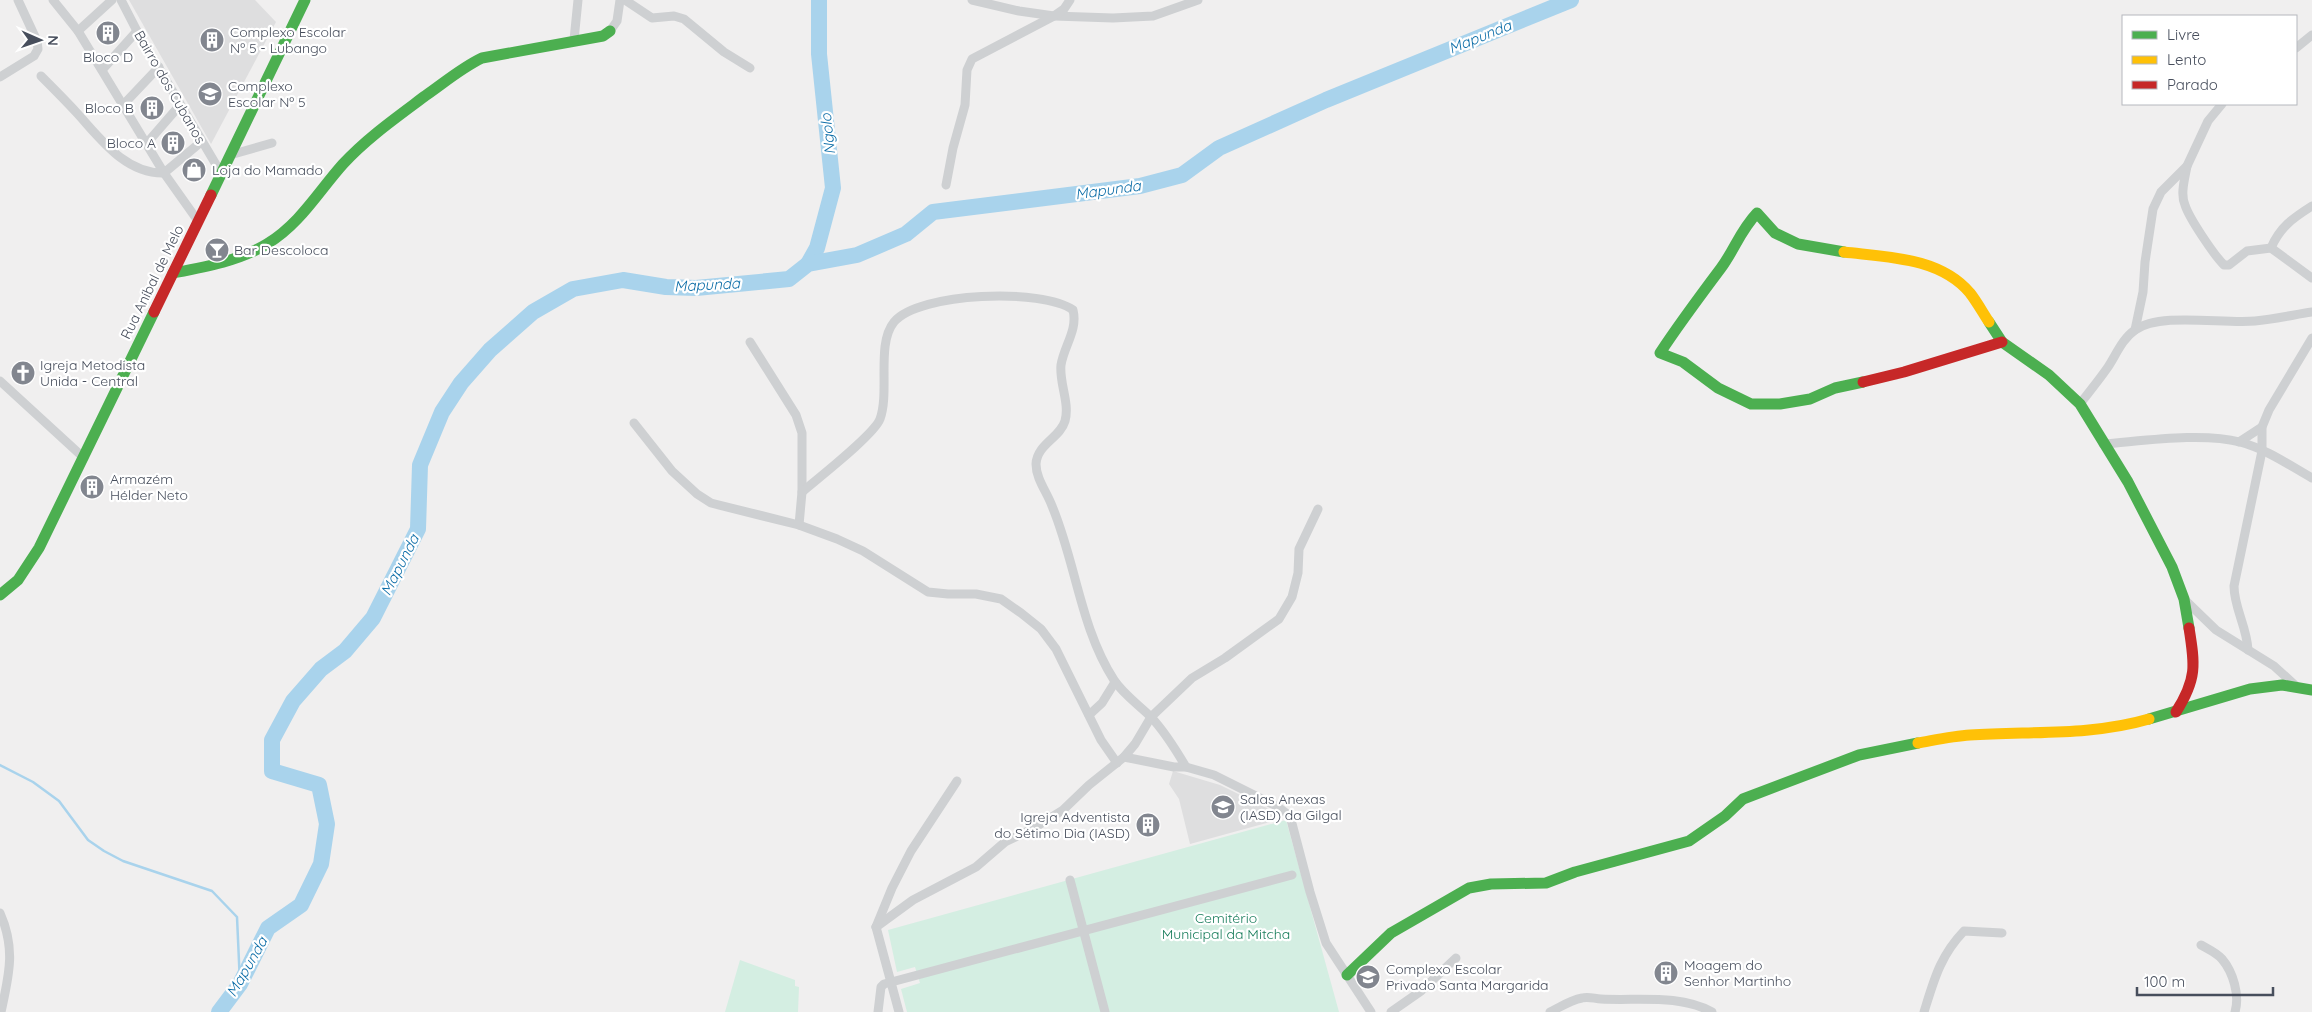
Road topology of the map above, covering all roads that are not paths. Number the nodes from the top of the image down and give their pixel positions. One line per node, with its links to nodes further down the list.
1 (18, 0): 23 (street)
2 (53, 0): 13 (street)
3 (112, 0): 13 (street)
4 (121, 0): 14 (street, Bairro dos Cubanos)
5 (304, 0): 30 (street, Rua Aníbal de Melo)
6 (578, 0): 17 (street)
7 (620, 0): 15 (street)
8 (625, 0): 20 (street)
9 (972, 0): 12 (street)
10 (1070, 0): 12 (street)
11 (1198, 0): 12 (street)
12 (1054, 16): 34 (street)
13 (78, 31): 21 (street)
14 (137, 31): 19 (street, Bairro dos Cubanos); 21 (street)
15 (610, 31): 17 (street)
16 (2312, 35): 18 (street)
17 (574, 40): 38 (street)
18 (2297, 47)
19 (159, 67): 24 (street); 25 (street, Bairro dos Cubanos)
20 (750, 68)
21 (102, 70): 24 (street)
22 (41, 76): 32 (street)
23 (0, 77)
24 (123, 105): 28 (street)
25 (180, 105): 27 (street, Bairro dos Cubanos); 28 (street)
26 (2221, 105): 31 (street)
27 (201, 142): 32 (street); 33 (street, Bairro dos Cubanos)
28 (147, 143): 32 (street)
29 (272, 143): 30 (street)
30 (230, 155): 33 (street, Rua Aníbal de Melo)
31 (2186, 166): 37 (street); 41 (street)
32 (164, 172): 36 (street)
33 (221, 173): 36 (street, Rua Aníbal de Melo)
34 (946, 185)
35 (2312, 206): 37 (street)
36 (198, 222): 38 (street, Rua Aníbal de Melo)
37 (2271, 248): 39 (street)
38 (173, 273): 52 (street, Rua Aníbal de Melo)
39 (2312, 278)
40 (2312, 312): 41 (street)
41 (2136, 330): 46 (street)
42 (2312, 338): 48 (street)
43 (750, 342): 54 (street)
44 (2002, 342): 44 (street); 46 (street)
45 (0, 381): 52 (street)
46 (2080, 404): 50 (street)
47 (634, 423): 56 (street)
48 (2262, 426): 49 (street); 51 (street)
49 (2239, 442): 50 (street); 51 (street)
50 (2103, 444): 58 (street)
51 (2262, 450): 53 (street); 59 (street)
52 (84, 458): 57 (street, Rua Aníbal de Melo)
53 (2312, 478)
54 (802, 492): 56 (street); 60 (street)
55 (1318, 510): 65 (street)
56 (799, 525): 64 (street)
57 (0, 595)
58 (2184, 599): 59 (street); 63 (street)
59 (2248, 650): 61 (street)
60 (1115, 682): 64 (street); 65 (street)
61 (2296, 686): 62 (street); 63 (street)
62 (2312, 690)
63 (2176, 712): 77 (street)
64 (1089, 715): 66 (street)
65 (1151, 717): 66 (street); 67 (street)
66 (1120, 760): 67 (street); 72 (street)
67 (1186, 767): 77 (street)
68 (956, 781): 72 (street)
69 (1292, 875): 73 (street)
70 (1070, 880): 73 (street)
71 (0, 913): 80 (street)
72 (876, 927): 78 (street)
73 (1084, 931): 78 (street); 83 (street)
74 (2002, 933): 88 (street)
75 (2201, 944): 89 (street)
76 (1456, 958): 85 (street)
77 (1347, 975): 84 (street)
78 (892, 982): 81 (street); 82 (street)
79 (1563, 1009): 86 (street); 87 (street)
80 (1, 1012)
81 (878, 1012)
82 (899, 1012)
83 (1105, 1012)
84 (1371, 1012)
85 (1392, 1012)
86 (1550, 1012)
87 (1712, 1012)
88 (1924, 1012)
89 (2235, 1012)

